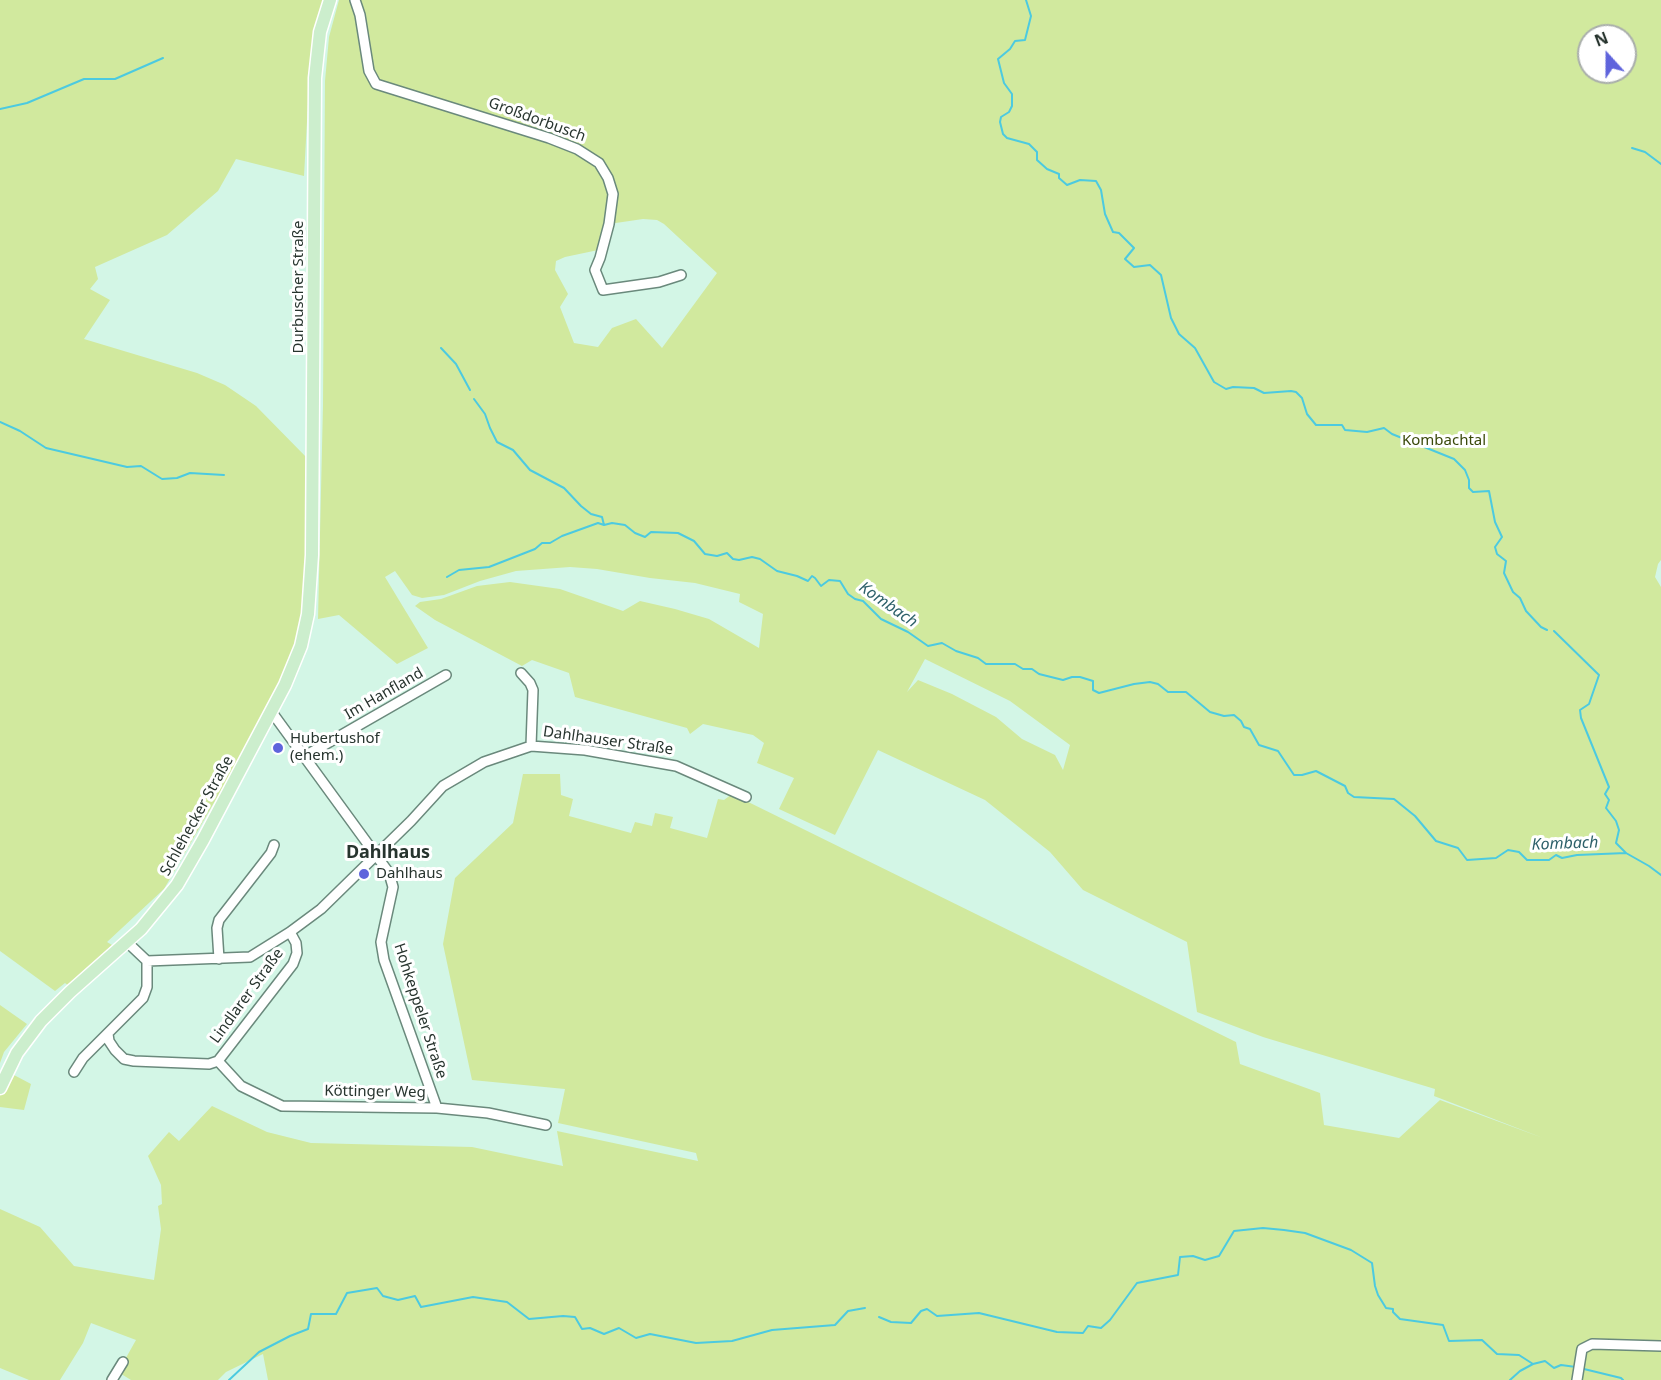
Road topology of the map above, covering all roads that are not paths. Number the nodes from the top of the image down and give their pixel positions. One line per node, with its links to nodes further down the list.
1 (330, 0): 4 (main road, Durbuscher Straße)
2 (355, 0): 3 (street, Großdorbusch)
3 (681, 275)
4 (312, 577): 7 (main road, Schlehecker Straße)
5 (520, 673): 8 (street, Dahlhauser Straße)
6 (446, 675): 9 (street, Im Hanfland)
7 (271, 711): 9 (street, Hohkeppeler Straße); 14 (main road, Schlehecker Straße)
8 (531, 746): 10 (street, Dahlhauser Straße); 12 (street, Dahlhauser Straße)
9 (305, 756): 12 (street, Hohkeppeler Straße)
10 (747, 797)
11 (274, 845): 15 (street)
12 (376, 856): 13 (street, Dahlhauser Straße); 21 (street, Hohkeppeler Straße)
13 (290, 932): 15 (street, Dahlhauser Straße); 18 (street, Lindlarer Straße)
14 (127, 942): 16 (street); 20 (main road, Schlehecker Straße)
15 (219, 959): 16 (street, Dahlhauser Straße)
16 (147, 961): 17 (street)
17 (108, 1034): 18 (street, Lindlarer Straße); 19 (street)
18 (218, 1060): 21 (street, Köttinger Weg)
19 (74, 1072)
20 (0, 1088)
21 (437, 1108): 22 (street, Köttinger Weg)
22 (546, 1125)
23 (1661, 1346): 26 (street)
24 (123, 1362): 25 (street)
25 (112, 1380)
26 (1577, 1380)

